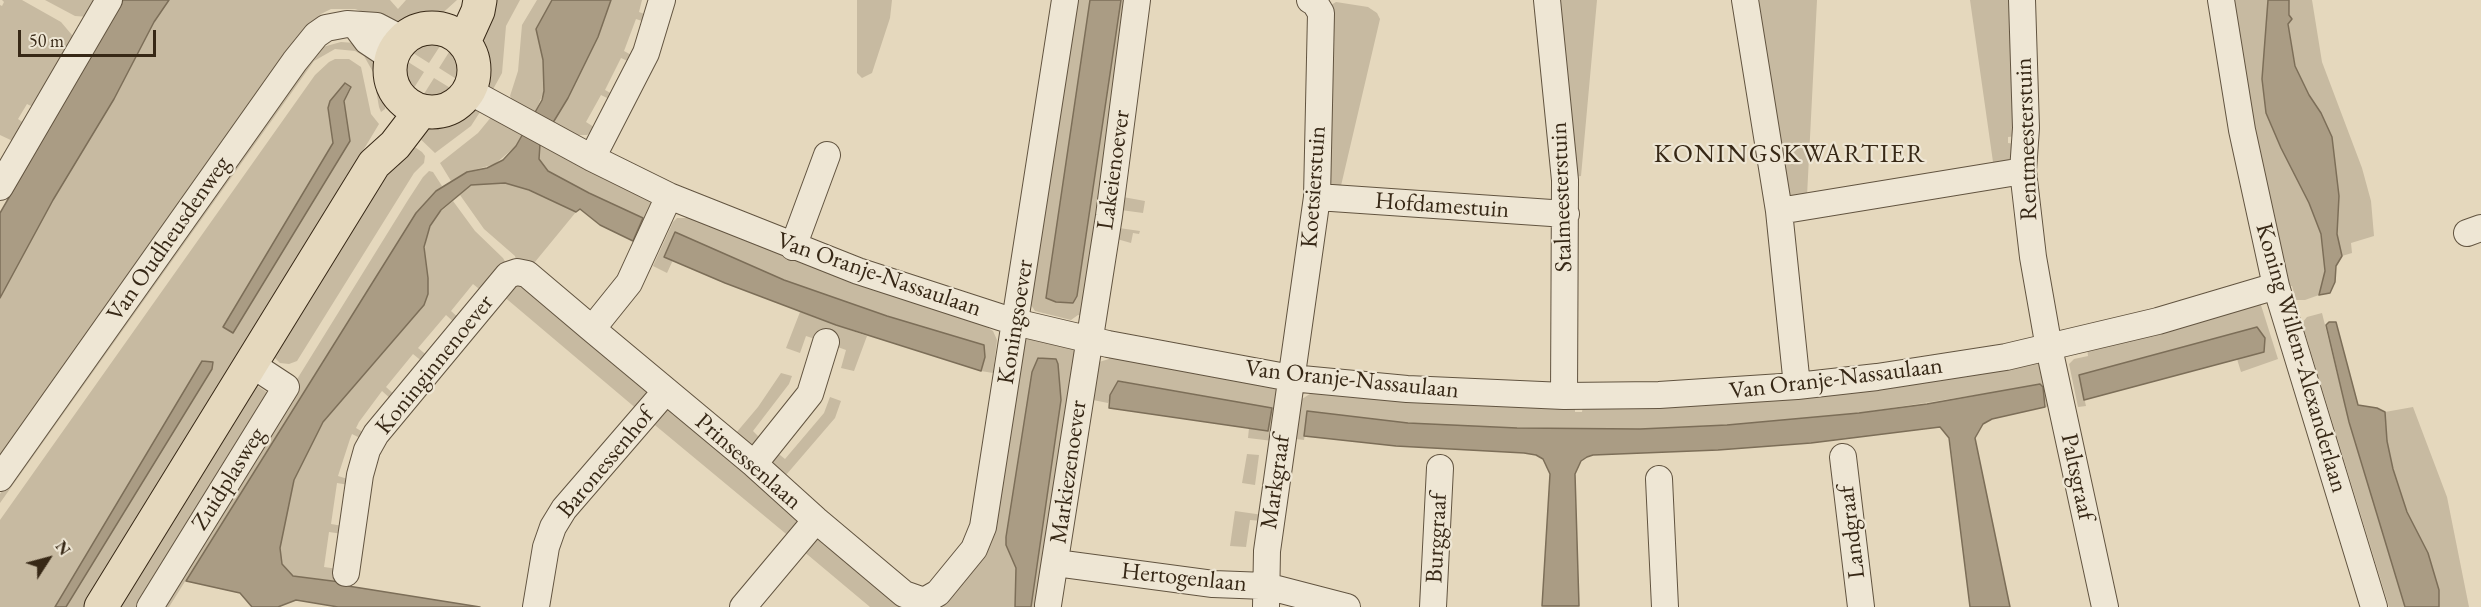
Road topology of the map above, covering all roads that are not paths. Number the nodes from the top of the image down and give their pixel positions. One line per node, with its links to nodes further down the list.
1 (109, 0): 19 (street)
2 (465, 0): 12 (main road)
3 (480, 0): 12 (main road)
4 (662, 0): 17 (street)
5 (1065, 0): 27 (street, Koningsoever)
6 (1137, 0): 29 (street, Lakeienoever)
7 (1310, 0): 21 (street, Koetsierstuin)
8 (1547, 0): 23 (street, Stalmeesterstuin)
9 (1745, 0): 22 (street)
10 (2022, 0): 18 (street, Rentmeesterstuin)
11 (2222, 0): 26 (street, Koning Willem-Alexanderlaan)
12 (453, 35): 13 (main road); 14 (main road)
13 (397, 48): 15 (main road); 40 (street, Van Oudheusdenweg)
14 (468, 91): 15 (main road); 17 (street, Van Oranje-Nassaulaan)
15 (410, 104): 32 (main road, Zuidplasweg)
16 (827, 155): 24 (street)
17 (592, 158): 20 (street, Van Oranje-Nassaulaan)
18 (2023, 171): 22 (street); 31 (street, Rentmeesterstuin)
19 (0, 188)
20 (669, 196): 24 (street, Van Oranje-Nassaulaan); 28 (street)
21 (1317, 197): 23 (street, Hofdamestuin); 33 (street, Koetsierstuin)
22 (1779, 211): 34 (street)
23 (1566, 214): 36 (street, Stalmeesterstuin)
24 (793, 247): 27 (street, Van Oranje-Nassaulaan)
25 (518, 272): 28 (street, Prinsessenlaan); 44 (street, Koninginnenoever)
26 (2276, 286): 31 (street, Van Oranje-Nassaulaan); 57 (street, Koning Willem-Alexanderlaan)
27 (1015, 322): 29 (street, Van Oranje-Nassaulaan); 45 (street, Koningsoever)
28 (592, 329): 35 (street, Prinsessenlaan)
29 (1088, 339): 33 (street, Van Oranje-Nassaulaan); 43 (street, Markiezenoever)
30 (826, 342): 38 (street)
31 (2049, 348): 34 (street, Van Oranje-Nassaulaan); 56 (street, Paltsgraaf)
32 (251, 364): 48 (main road, Zuidplasweg); 49 (street, Zuidplasweg)
33 (1291, 378): 36 (street, Van Oranje-Nassaulaan); 46 (street, Markgraaf)
34 (1797, 387): 36 (street, Van Oranje-Nassaulaan)
35 (665, 392): 38 (street, Prinsessenlaan); 50 (street, Baronessenhof)
36 (1564, 396)
37 (1843, 457): 55 (street, Landgraaf)
38 (754, 464): 42 (street, Prinsessenlaan)
39 (1440, 468): 53 (street, Burggraaf)
40 (0, 478)
41 (1659, 479): 54 (street)
42 (816, 520): 45 (street, Prinsessenlaan); 51 (street)
43 (1056, 562): 46 (street, Hertogenlaan); 47 (street, Markiezenoever)
44 (346, 573)
45 (904, 594)
46 (1266, 597): 52 (street, Hertogenlaan)
47 (1048, 604)
48 (101, 607)
49 (150, 607)
50 (536, 607)
51 (743, 607)
52 (1347, 607)
53 (1433, 607)
54 (1665, 607)
55 (1861, 607)
56 (2105, 607)
57 (2374, 607)

